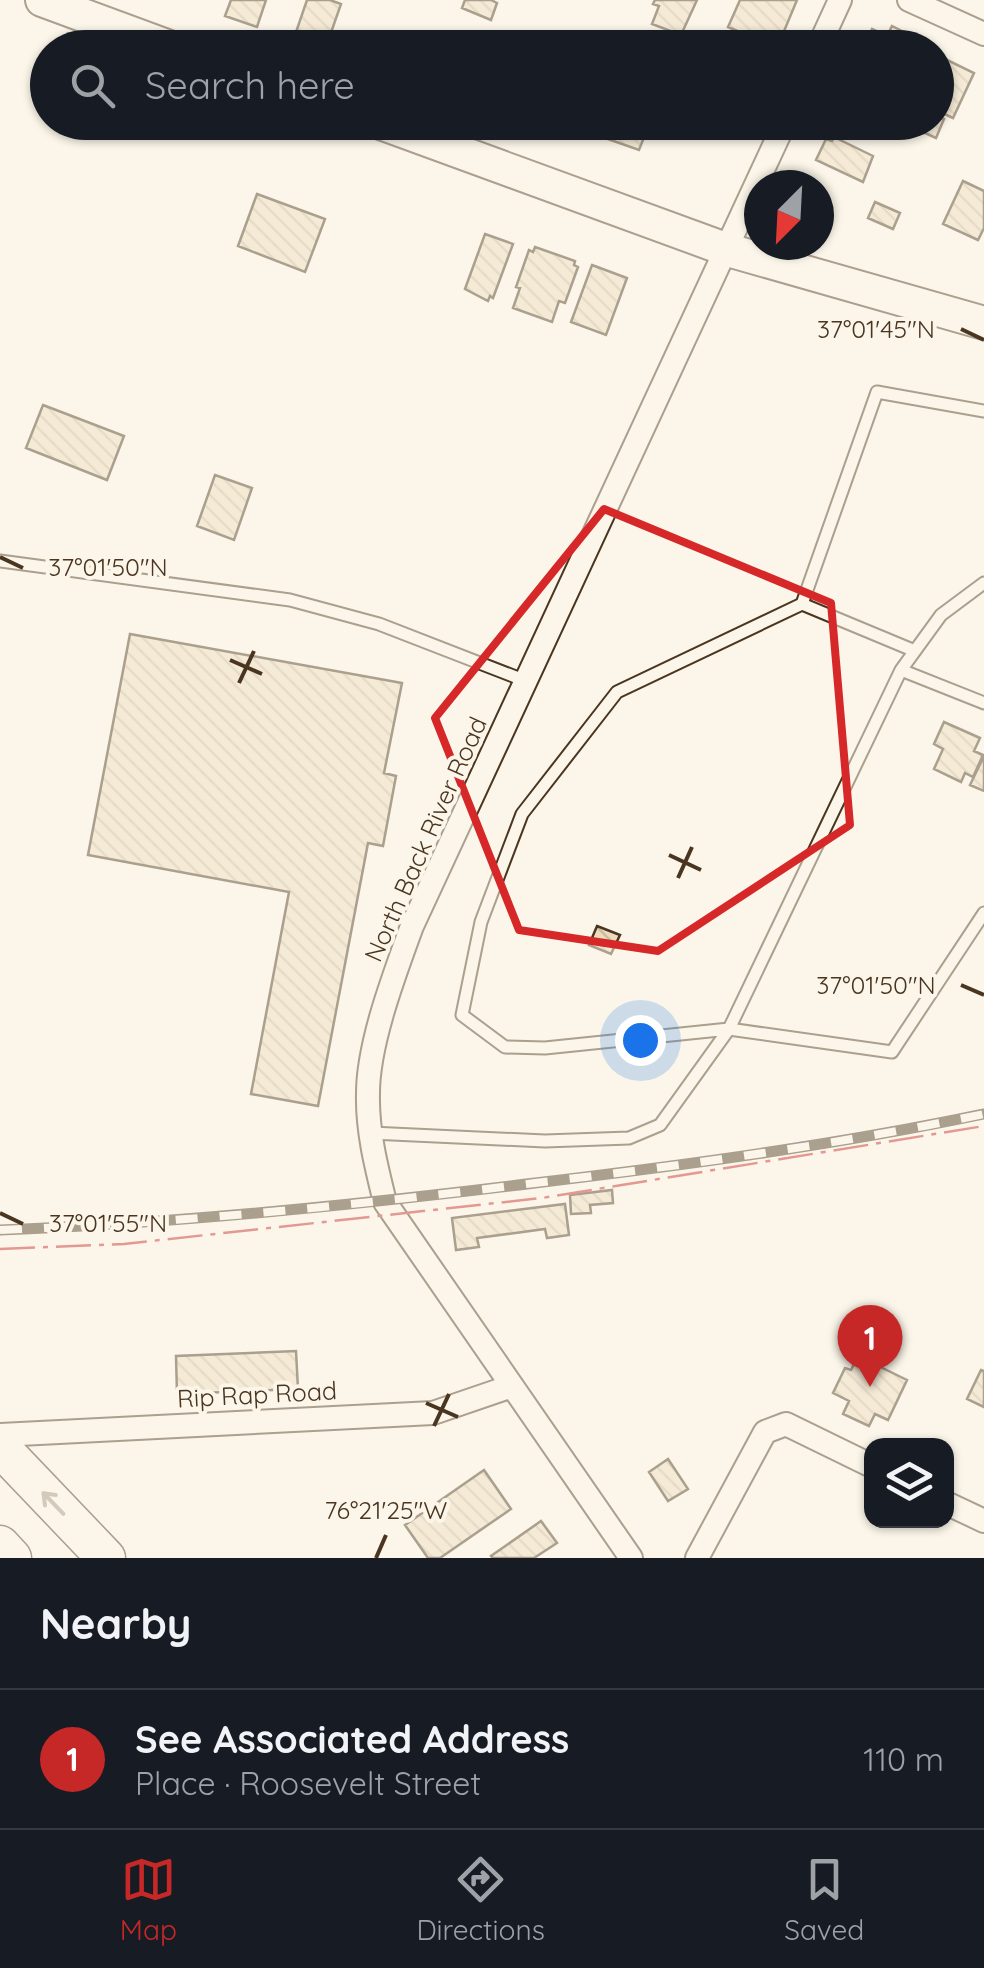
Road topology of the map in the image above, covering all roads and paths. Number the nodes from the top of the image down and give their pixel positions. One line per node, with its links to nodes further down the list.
1 (42, 0): 4 (main road)
2 (840, 0): 6 (street)
3 (909, 0): 7 (street)
4 (88, 8): 5 (main road)
5 (134, 30)
6 (826, 30)
7 (984, 34)
8 (427, 140): 10 (main road)
9 (777, 140): 10 (street, North Back River Road)
10 (728, 250): 11 (main road); 18 (street, North Back River Road)
11 (984, 323)
12 (984, 412): 15 (lane)
13 (0, 562): 18 (lane)
14 (984, 584): 16 (lane)
15 (802, 604): 16 (lane); 21 (lane)
16 (915, 652): 17 (lane)
17 (901, 670): 19 (lane); 21 (lane)
18 (526, 681): 22 (street, North Back River Road)
19 (984, 704)
20 (984, 912): 21 (lane)
21 (729, 1030): 22 (lane)
22 (371, 1133): 23 (street, North Back River Road)
23 (512, 1386): 24 (street, Rip Rap Road); 32 (street, North Back River Road)
24 (0, 1435)
25 (0, 1447): 31 (main road, one-way to 25)
26 (864, 1462): 33 (street)
27 (954, 1507): 28 (street)
28 (984, 1521)
29 (0, 1546): 30 (main road)
30 (12, 1558)
31 (106, 1558)
32 (631, 1558)
33 (696, 1558)

